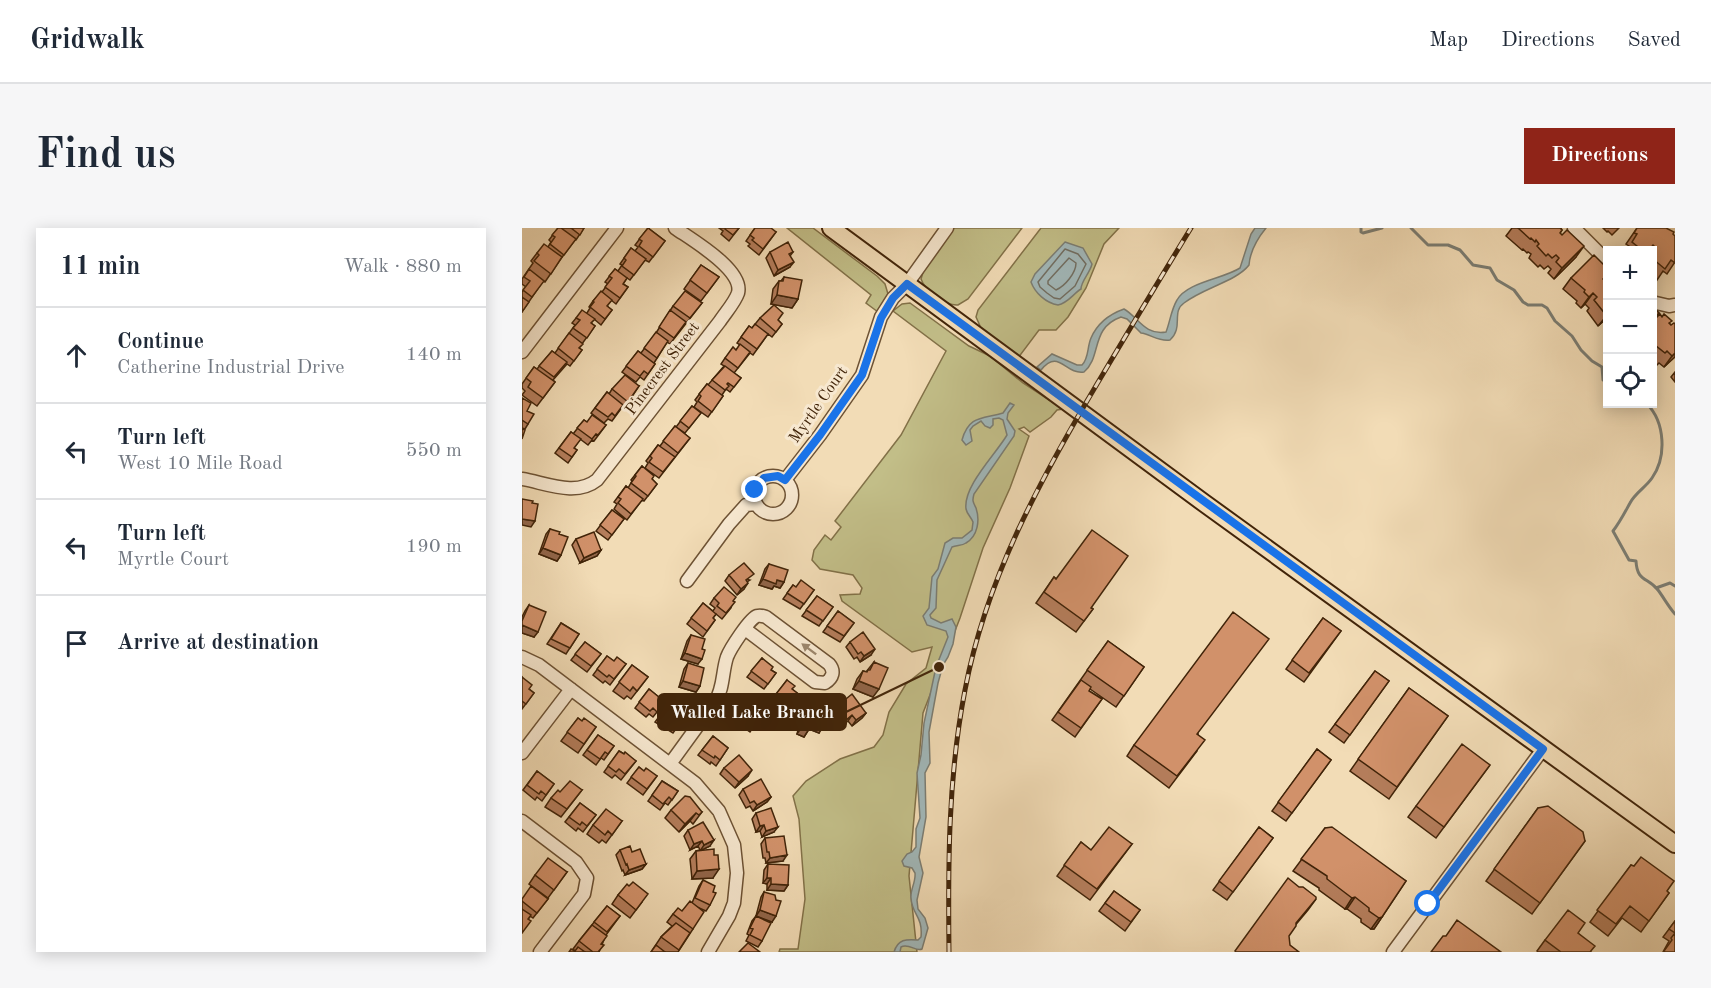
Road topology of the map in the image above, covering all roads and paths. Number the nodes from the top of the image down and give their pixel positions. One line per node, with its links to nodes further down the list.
1 (617, 228): 10 (street)
2 (675, 228): 11 (street, Pinecrest Street)
3 (831, 228): 7 (main road)
4 (947, 228): 7 (street, Myrtle Court)
5 (1574, 228): 6 (street)
6 (1603, 257)
7 (907, 284): 12 (street, Myrtle Court); 18 (main road)
8 (1657, 303): 9 (street)
9 (1675, 305)
10 (522, 352)
11 (522, 479)
12 (785, 480): 13 (street); 13 (street)
13 (756, 504): 14 (street)
14 (687, 582)
15 (745, 629): 15 (street, one-way to 15); 20 (street)
16 (522, 657): 17 (street)
17 (571, 689): 19 (street); 20 (street)
18 (1543, 749): 22 (main road); 25 (street)
19 (522, 753)
20 (670, 764): 24 (street)
21 (522, 821): 23 (street)
22 (1675, 844)
23 (540, 952)
24 (708, 952)
25 (1393, 952)

